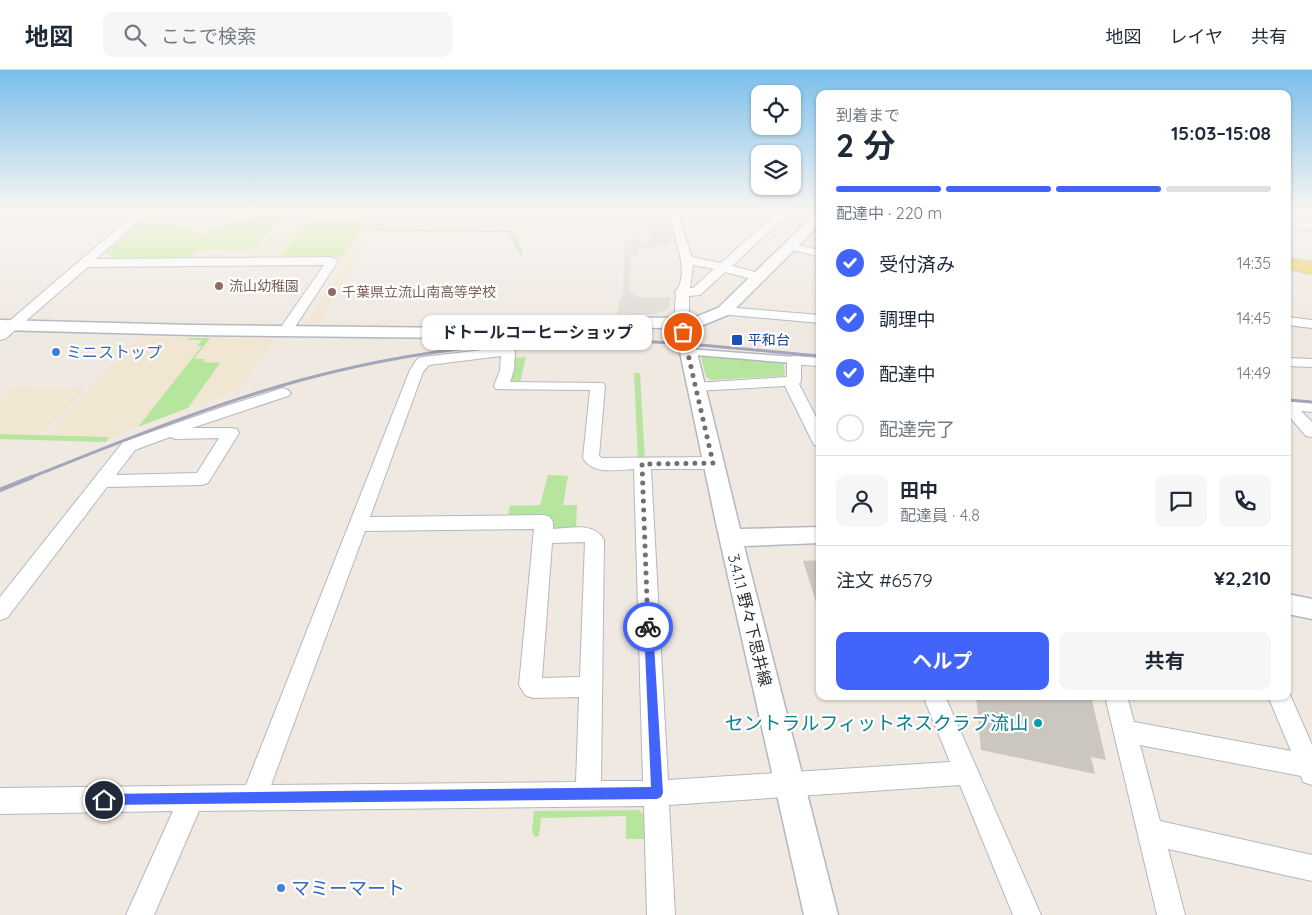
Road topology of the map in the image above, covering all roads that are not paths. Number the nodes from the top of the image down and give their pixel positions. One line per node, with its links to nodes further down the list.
1 (101, 248): 8 (street)
2 (683, 248): 7 (street)
3 (744, 248): 10 (street)
4 (788, 248): 12 (street)
5 (799, 248): 6 (street)
6 (816, 253)
7 (687, 261): 10 (street); 13 (street)
8 (84, 263): 19 (street); 20 (street)
9 (1291, 264): 11 (main road)
10 (724, 267): 12 (street); 13 (street)
11 (1312, 268)
12 (759, 277): 14 (street)
13 (682, 292): 17 (street)
14 (724, 311): 15 (street); 17 (street)
15 (816, 318)
16 (1291, 321): 18 (street)
17 (682, 324): 20 (street); 21 (street, 3.4.1.1 野々下思井線)
18 (1312, 324)
19 (4, 329): 20 (street)
20 (286, 330)
21 (688, 352): 22 (street); 27 (street, 3.4.1.1 野々下思井線)
22 (794, 360): 23 (street); 26 (street)
23 (816, 362)
24 (1291, 362): 25 (street)
25 (1312, 363)
26 (790, 382): 27 (street); 32 (street)
27 (695, 387): 35 (street, 3.4.1.1 野々下思井線)
28 (283, 393): 34 (street)
29 (1291, 406): 30 (street)
30 (1312, 408)
31 (1291, 409): 33 (street)
32 (816, 430)
33 (1312, 432)
34 (163, 434): 37 (street); 37 (street)
35 (713, 463): 36 (street); 41 (street, 3.4.1.1 野々下思井線)
36 (642, 464): 38 (street); 53 (street)
37 (102, 481): 44 (street)
38 (358, 524): 40 (street); 55 (street)
39 (816, 535): 41 (street)
40 (543, 536): 45 (street); 45 (street)
41 (730, 538): 52 (street, 3.4.1.1 野々下思井線)
42 (1291, 605): 43 (street)
43 (1312, 609)
44 (0, 612)
45 (591, 687): 54 (street)
46 (936, 700): 51 (street)
47 (1117, 700): 49 (street)
48 (1281, 700): 50 (street)
49 (1125, 731): 50 (street); 58 (street)
50 (1311, 769)
51 (966, 774): 52 (street); 63 (street)
52 (790, 785): 53 (street); 62 (street, 3.4.1.1 野々下思井線)
53 (657, 793): 54 (street); 61 (street)
54 (588, 794): 55 (street)
55 (254, 798): 56 (street)
56 (192, 799): 57 (street); 60 (street)
57 (0, 801)
58 (1150, 832): 59 (street); 64 (street)
59 (1312, 868)
60 (140, 915)
61 (661, 915)
62 (821, 915)
63 (1027, 915)
64 (1171, 915)

